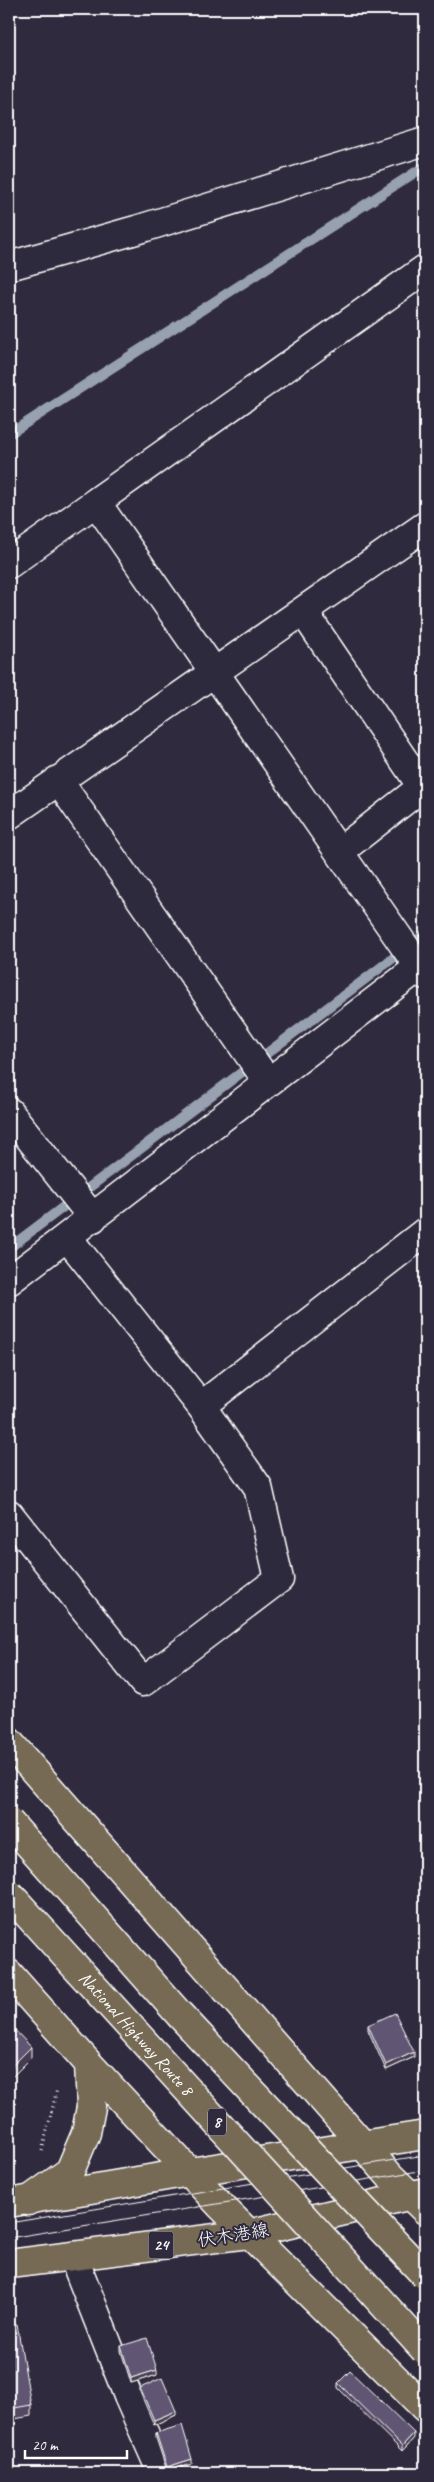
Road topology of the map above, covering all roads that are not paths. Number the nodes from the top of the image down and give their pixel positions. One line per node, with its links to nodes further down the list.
1 (424, 149): 2 (street)
2 (9, 266)
3 (425, 269): 4 (street)
4 (96, 502): 6 (street); 8 (street)
5 (425, 526): 7 (street)
6 (9, 564)
7 (302, 611): 8 (street); 11 (street)
8 (214, 671): 9 (street); 11 (street)
9 (58, 780): 10 (street); 13 (street)
10 (9, 814)
11 (339, 852): 12 (street)
12 (412, 957): 13 (street)
13 (259, 1070): 15 (street)
14 (9, 1112): 15 (street)
15 (93, 1218): 17 (street)
16 (425, 1232): 19 (street)
17 (67, 1237): 18 (street); 19 (street)
18 (9, 1281)
19 (201, 1406): 20 (street)
20 (9, 1514)
21 (9, 1742): 27 (main road)
22 (9, 1822): 34 (main road, bridge)
23 (9, 1894): 35 (main road, National Highway Route 8 / 8, bridge)
24 (9, 1974): 25 (main road)
25 (89, 2064): 28 (main road); 30 (main road)
26 (425, 2135): 27 (main road)
27 (364, 2146): 28 (main road); 29 (main road)
28 (190, 2172): 30 (main road); 31 (main road)
29 (420, 2199): 31 (main road, 伏木港線 / 24)
30 (18, 2202)
31 (248, 2234): 32 (main road, 伏木港線 / 24); 36 (main road)
32 (73, 2256): 33 (main road, 伏木港線 / 24); 37 (street)
33 (9, 2264)
34 (425, 2275)
35 (425, 2350)
36 (425, 2408)
37 (162, 2473)

